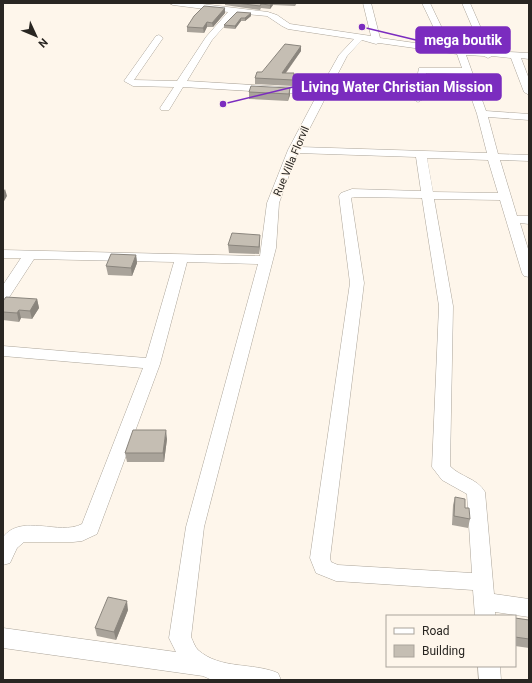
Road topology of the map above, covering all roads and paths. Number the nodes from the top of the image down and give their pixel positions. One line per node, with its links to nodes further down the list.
1 (173, 3): 5 (street)
2 (367, 3): 8 (street)
3 (426, 3): 9 (street)
4 (466, 3): 11 (street)
5 (234, 10): 7 (street); 15 (street)
6 (159, 38): 15 (street)
7 (359, 38): 8 (street); 16 (street, Rue Villa Florvil)
8 (376, 40): 9 (street)
9 (449, 52): 10 (street)
10 (461, 53): 11 (street); 14 (street)
11 (488, 55): 12 (street)
12 (514, 55): 13 (street); 17 (street)
13 (529, 56)
14 (467, 71): 18 (street); 20 (street)
15 (180, 84): 16 (street); 19 (street)
16 (323, 92): 22 (street, Rue Villa Florvil)
17 (529, 92)
18 (418, 99)
19 (165, 108)
20 (482, 114): 21 (street); 24 (street)
21 (529, 117)
22 (293, 150): 23 (street); 33 (street, Rue Villa Florvil)
23 (421, 154): 24 (street); 26 (street)
24 (493, 156): 25 (street); 27 (street)
25 (529, 158)
26 (428, 196): 27 (street); 39 (street); 39 (street)
27 (506, 198): 28 (street)
28 (513, 219): 29 (street); 34 (street)
29 (529, 220)
30 (3, 254): 31 (street)
31 (30, 254): 32 (street); 35 (street)
32 (182, 258): 33 (street); 37 (street)
33 (265, 260): 43 (street, Rue Villa Florvil)
34 (529, 273)
35 (3, 296)
36 (3, 351): 37 (street)
37 (152, 364): 38 (street)
38 (3, 557)
39 (483, 582): 41 (street)
40 (529, 608): 41 (street)
41 (485, 609)
42 (3, 638): 43 (street)
43 (205, 666): 45 (street)
44 (489, 667): 46 (street)
45 (270, 680)
46 (490, 680)

